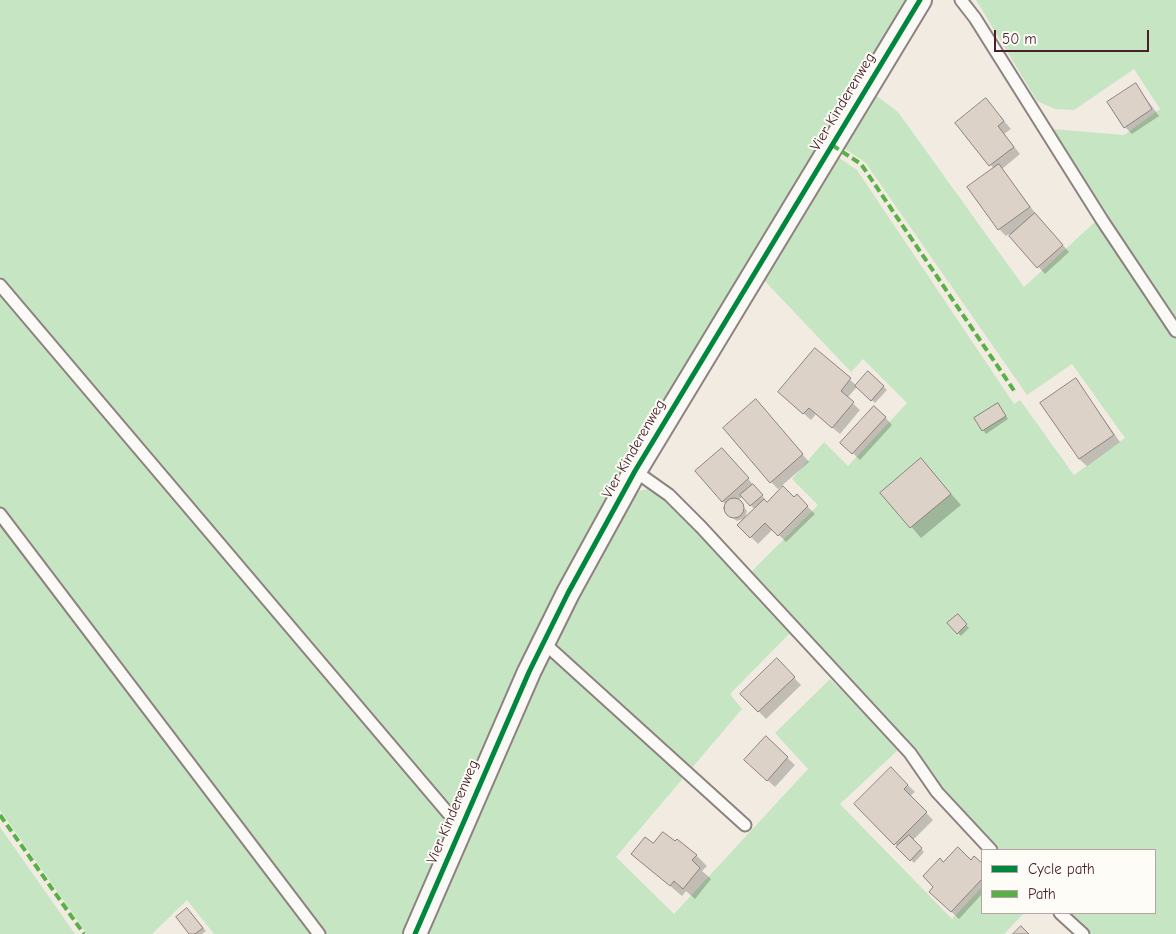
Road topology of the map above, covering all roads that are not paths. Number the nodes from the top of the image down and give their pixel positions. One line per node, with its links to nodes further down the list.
1 (920, 0): 5 (street, Vier Kinderenweg)
2 (961, 0): 4 (lane)
3 (0, 285): 8 (lane)
4 (1176, 331)
5 (635, 471): 7 (street, Vier Kinderenweg); 10 (lane)
6 (0, 514): 12 (lane)
7 (543, 642): 8 (street, Vier Kinderenweg); 9 (lane)
8 (463, 821): 13 (street, Vier Kinderenweg)
9 (744, 825)
10 (990, 849)
11 (1061, 914): 14 (lane)
12 (320, 934)
13 (415, 934)
14 (1083, 934)

